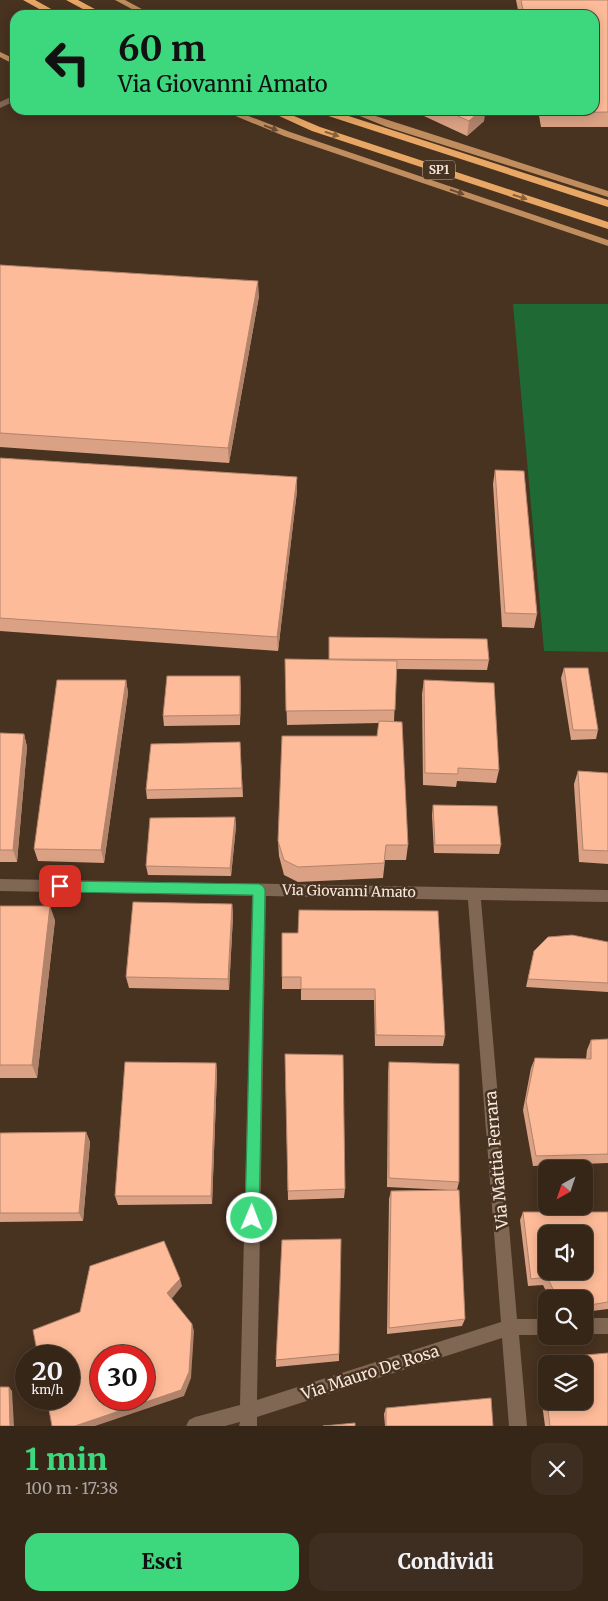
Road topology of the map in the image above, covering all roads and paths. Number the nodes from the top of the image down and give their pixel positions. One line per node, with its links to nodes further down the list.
1 (28, 0): 4 (highway)
2 (71, 0): 5 (highway)
3 (119, 0): 6 (main road)
4 (47, 10)
5 (90, 10)
6 (139, 10)
7 (238, 115): 14 (main road, one-way to 14)
8 (284, 115): 13 (highway, SP1, one-way to 13)
9 (335, 115): 12 (highway, SP1)
10 (363, 115): 11 (main road)
11 (608, 194)
12 (608, 204)
13 (608, 226)
14 (608, 242)
15 (0, 885): 16 (street, Via Giovanni Amato)
16 (259, 890): 17 (street, Via Giovanni Amato); 23 (street)
17 (474, 893): 18 (street, Via Giovanni Amato); 21 (street, Via Mattia Ferrara)
18 (608, 896)
19 (593, 1326): 20 (street)
20 (608, 1326)
21 (510, 1327): 22 (street, Via Mauro De Rosa); 23 (street, Via Mauro De Rosa); 25 (street, Via Mattia Ferrara)
22 (538, 1327)
23 (248, 1419): 24 (street, Via Mauro De Rosa)
24 (194, 1426)
25 (518, 1426)

